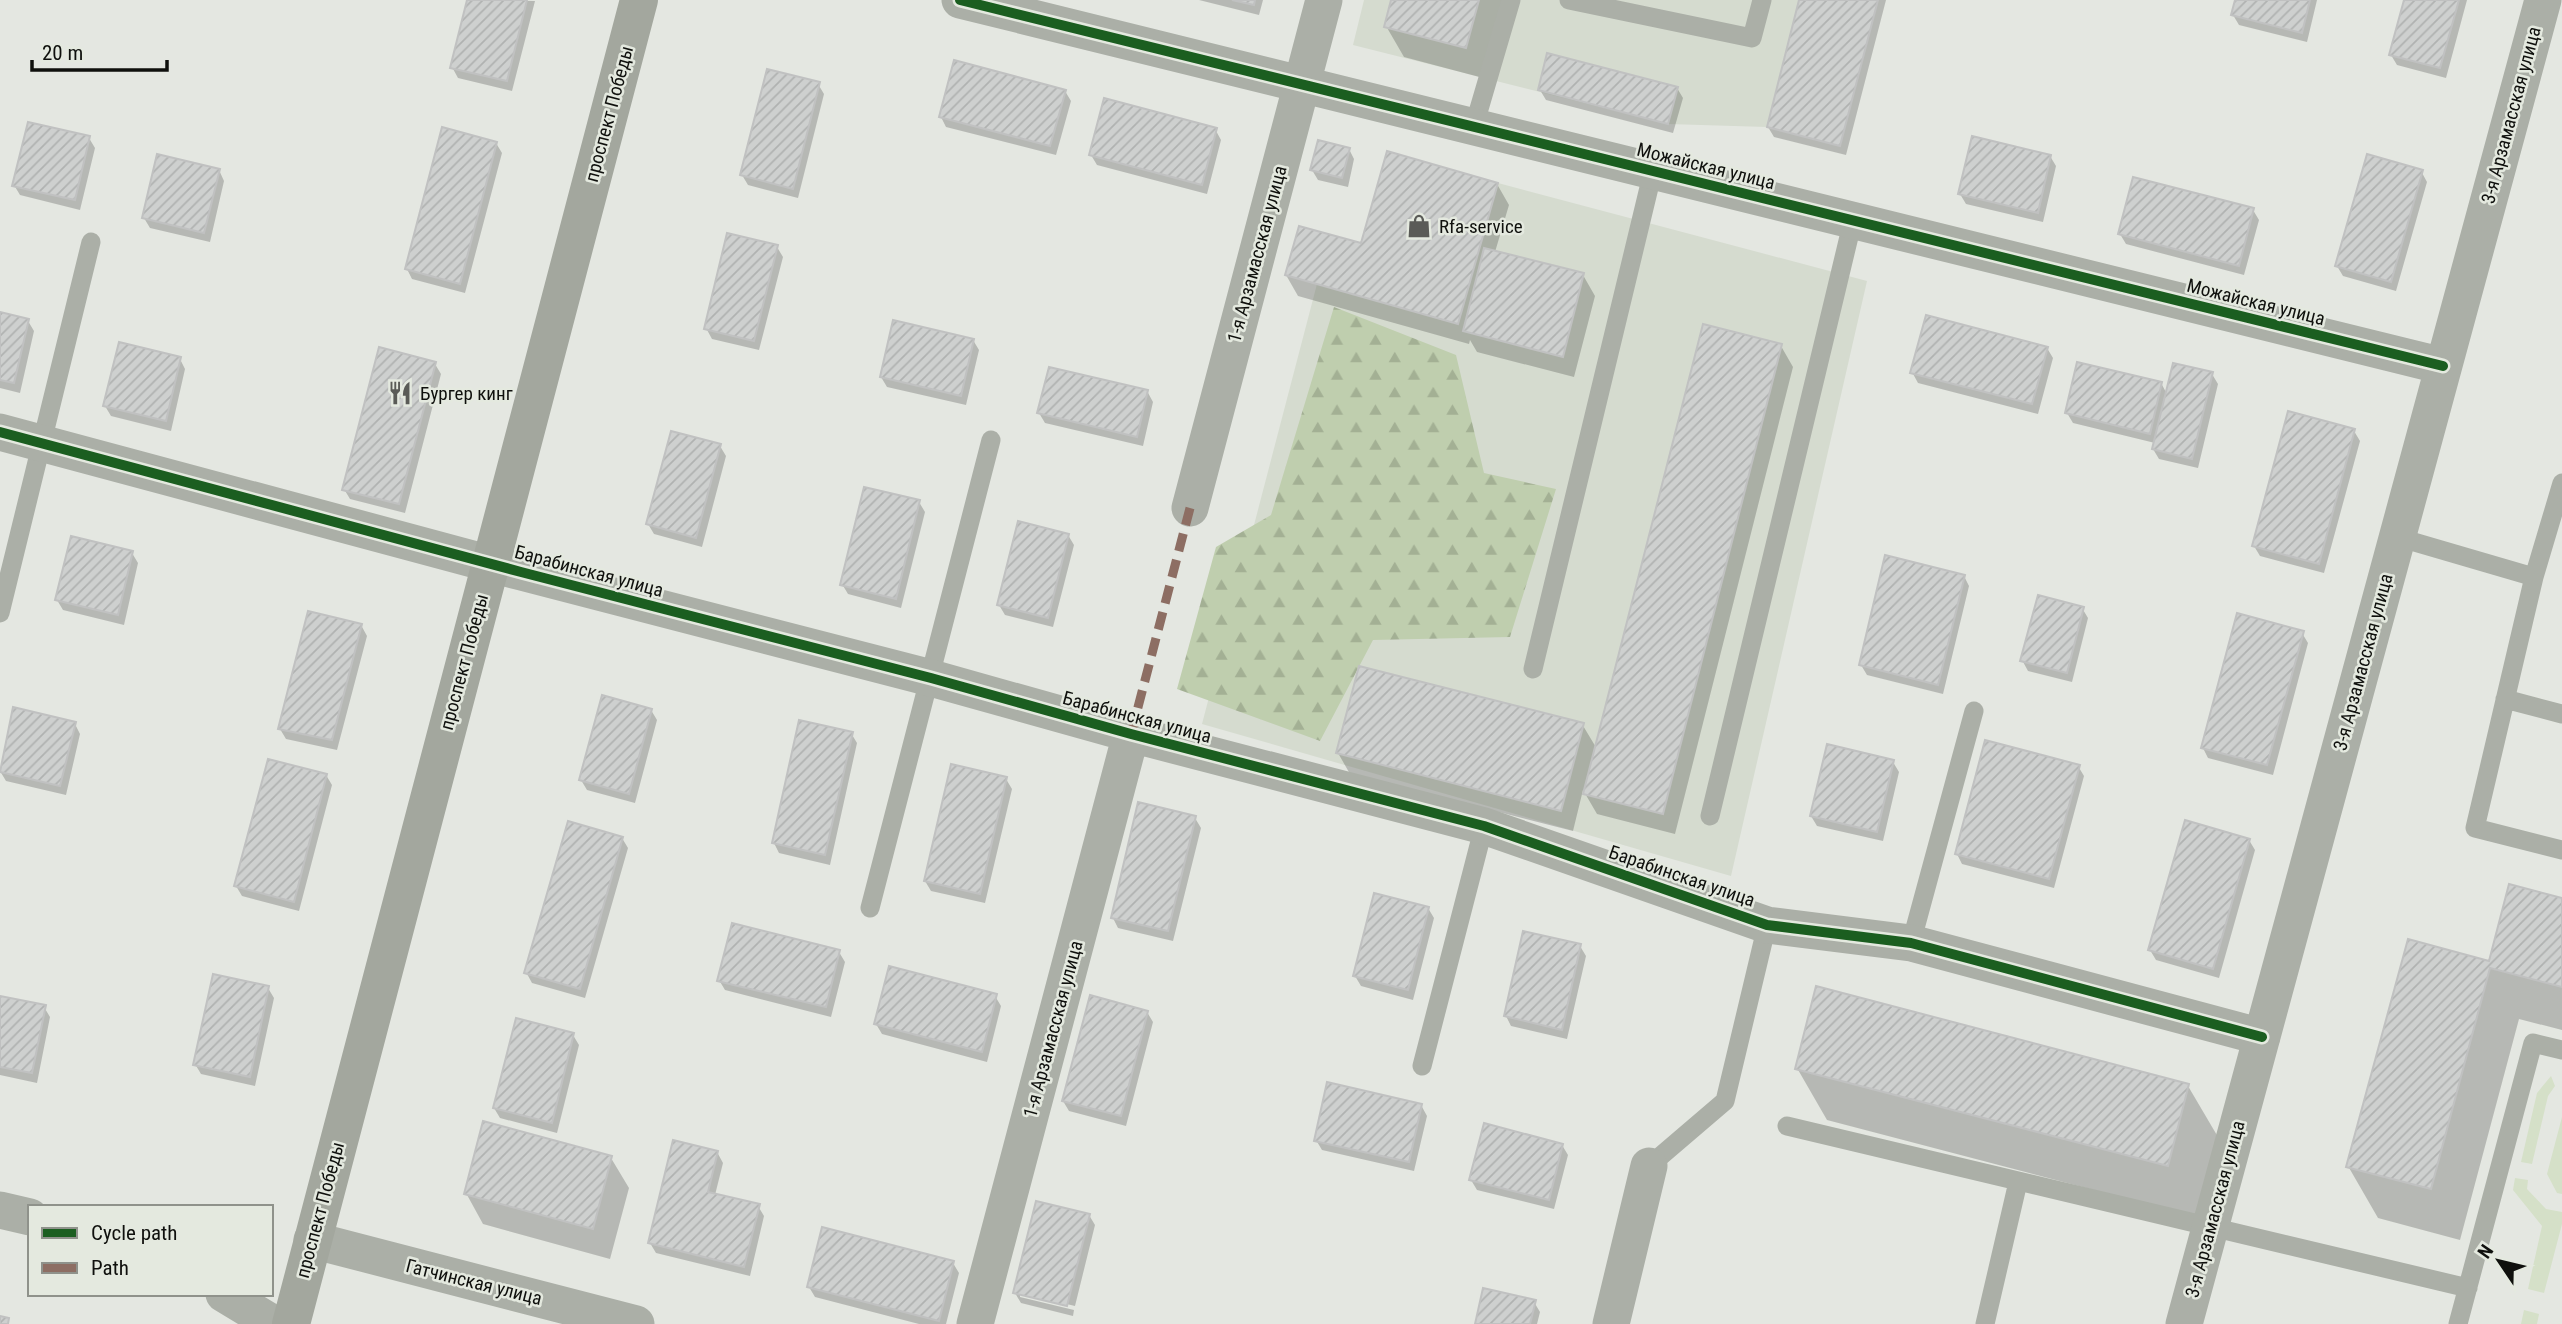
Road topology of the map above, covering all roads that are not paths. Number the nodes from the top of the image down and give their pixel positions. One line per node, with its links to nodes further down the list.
1 (639, 0): 20 (main road, проспект Победы)
2 (960, 0): 8 (street, Можайская улица)
3 (1324, 0): 8 (street, 1-я Арзамасская улица)
4 (1511, 0): 9 (lane)
5 (1569, 0): 6 (lane)
6 (1762, 0)
7 (2543, 0): 13 (street, 3-я Арзамасская улица)
8 (1302, 84): 9 (street, Можайская улица); 18 (street, 1-я Арзамасская улица)
9 (1474, 126): 10 (street, Можайская улица)
10 (1653, 171): 11 (street, Можайская улица); 23 (lane)
11 (1853, 220): 13 (street, Можайская улица); 29 (lane)
12 (91, 242): 16 (lane)
13 (2443, 366): 19 (street, 3-я Арзамасская улица)
14 (0, 432): 16 (street, Барабинская улица)
15 (991, 440): 24 (lane)
16 (41, 443): 20 (street, Барабинская улица); 22 (lane)
17 (2562, 481): 21 (lane)
18 (1190, 508)
19 (2397, 537): 21 (lane); 35 (street, 3-я Арзамасская улица)
20 (490, 563): 24 (street, Барабинская улица); 44 (main road, проспект Победы)
21 (2534, 577): 25 (lane)
22 (0, 613)
23 (1533, 669)
24 (931, 678): 28 (street, Барабинская улица); 32 (lane)
25 (2505, 699): 27 (lane); 31 (lane)
26 (1974, 711): 34 (lane)
27 (2562, 714)
28 (1131, 734): 30 (street, Барабинская улица); 50 (street, 1-я Арзамасская улица)
29 (1710, 816)
30 (1484, 825): 33 (street, Барабинская улица); 37 (lane)
31 (2562, 850)
32 (870, 908)
33 (1766, 925): 34 (street, Барабинская улица); 39 (lane)
34 (1911, 943): 35 (street, Барабинская улица)
35 (2262, 1037): 43 (street, 3-я Арзамасская улица)
36 (2562, 1051): 45 (lane)
37 (1422, 1066)
38 (1787, 1126): 40 (lane)
39 (1649, 1166): 51 (street)
40 (2018, 1182): 43 (lane); 52 (lane)
41 (0, 1210): 42 (street)
42 (28, 1217)
43 (2210, 1228): 45 (lane); 53 (street, 3-я Арзамасская улица)
44 (312, 1240): 48 (main road, проспект Победы); 49 (street, Гатчинская улица)
45 (2468, 1288): 54 (lane)
46 (227, 1296): 47 (street)
47 (274, 1324)
48 (291, 1324)
49 (636, 1324)
50 (975, 1324)
51 (1611, 1324)
52 (1984, 1324)
53 (2184, 1324)
54 (2458, 1324)

